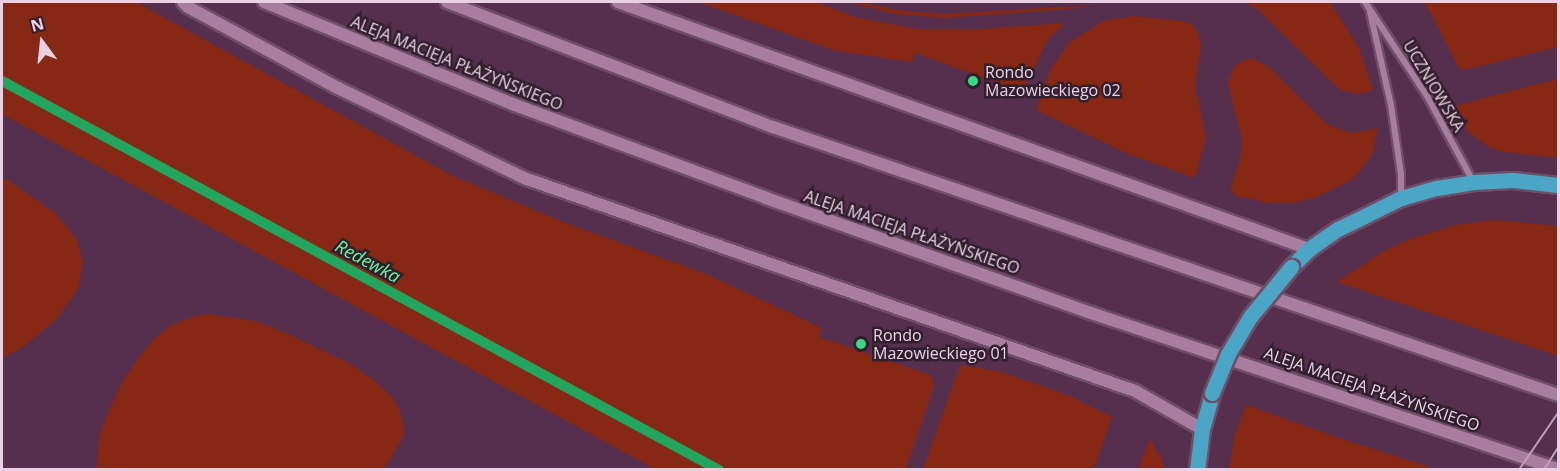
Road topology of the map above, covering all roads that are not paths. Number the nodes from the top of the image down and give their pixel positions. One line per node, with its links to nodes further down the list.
1 (183, 2): 11 (main road)
2 (264, 2): 12 (main road, ALEJA MACIEJA PŁAŻYŃSKIEGO)
3 (447, 2): 10 (main road)
4 (618, 2): 9 (main road)
5 (1367, 4): 6 (street, UCZNIOWSKA); 8 (street, UCZNIOWSKA)
6 (1474, 183): 7 (main road); 8 (main road)
7 (1558, 185)
8 (1401, 198): 9 (main road)
9 (1309, 249): 11 (main road, bridge)
10 (1558, 395)
11 (1202, 429): 13 (main road)
12 (1558, 469)
13 (1197, 470)

